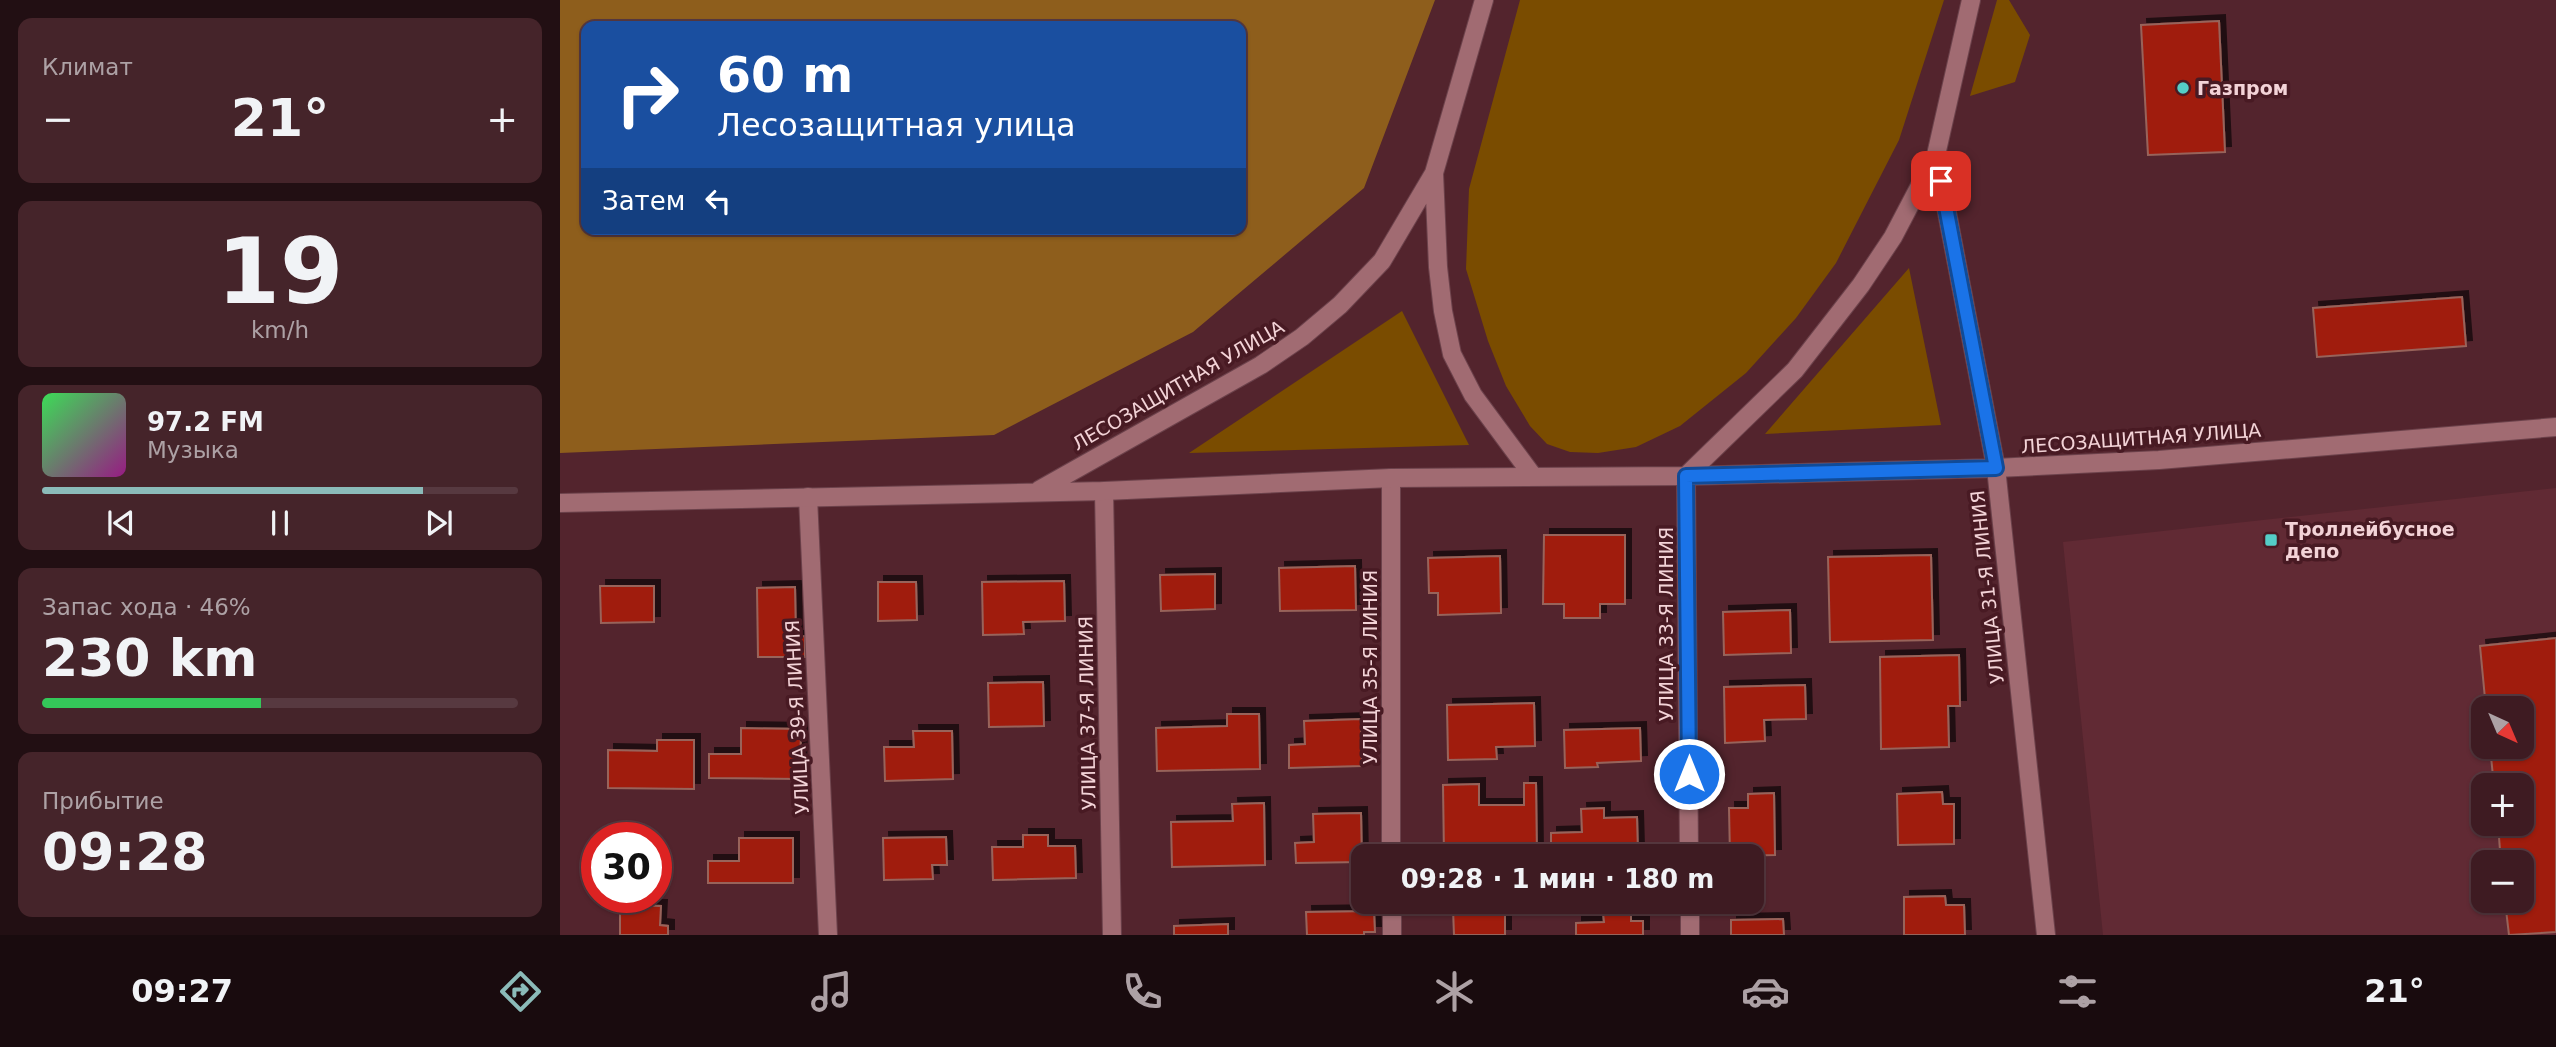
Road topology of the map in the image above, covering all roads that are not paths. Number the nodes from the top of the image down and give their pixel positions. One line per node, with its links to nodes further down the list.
1 (1484, 0): 4 (street)
2 (1971, 0): 3 (street)
3 (1936, 155): 6 (street, УЛИЦА 31-Я ЛИНИЯ); 7 (street)
4 (1434, 173): 8 (street); 11 (street, ЛЕСОЗАЩИТНАЯ УЛИЦА)
5 (2556, 427): 6 (street, ЛЕСОЗАЩИТНАЯ УЛИЦА)
6 (1996, 468): 7 (street, ЛЕСОЗАЩИТНАЯ УЛИЦА); 22 (street, УЛИЦА 31-Я ЛИНИЯ)
7 (1686, 476): 8 (street, ЛЕСОЗАЩИТНАЯ УЛИЦА); 15 (street, УЛИЦА 33-Я ЛИНИЯ)
8 (1533, 477): 9 (street, ЛЕСОЗАЩИТНАЯ УЛИЦА)
9 (1391, 478): 10 (street, ЛЕСОЗАЩИТНАЯ УЛИЦА); 14 (street, УЛИЦА 35-Я ЛИНИЯ)
10 (1104, 491): 11 (street, ЛЕСОЗАЩИТНАЯ УЛИЦА); 19 (street, УЛИЦА 37-Я ЛИНИЯ)
11 (1036, 492): 12 (street, ЛЕСОЗАЩИТНАЯ УЛИЦА)
12 (808, 497): 13 (street, ЛЕСОЗАЩИТНАЯ УЛИЦА); 18 (street, УЛИЦА 39-Я ЛИНИЯ)
13 (560, 503)
14 (1391, 844)
15 (1689, 844)
16 (1392, 914): 20 (street)
17 (1689, 914): 21 (street)
18 (828, 935)
19 (1112, 935)
20 (1392, 935)
21 (1690, 935)
22 (2046, 935)

